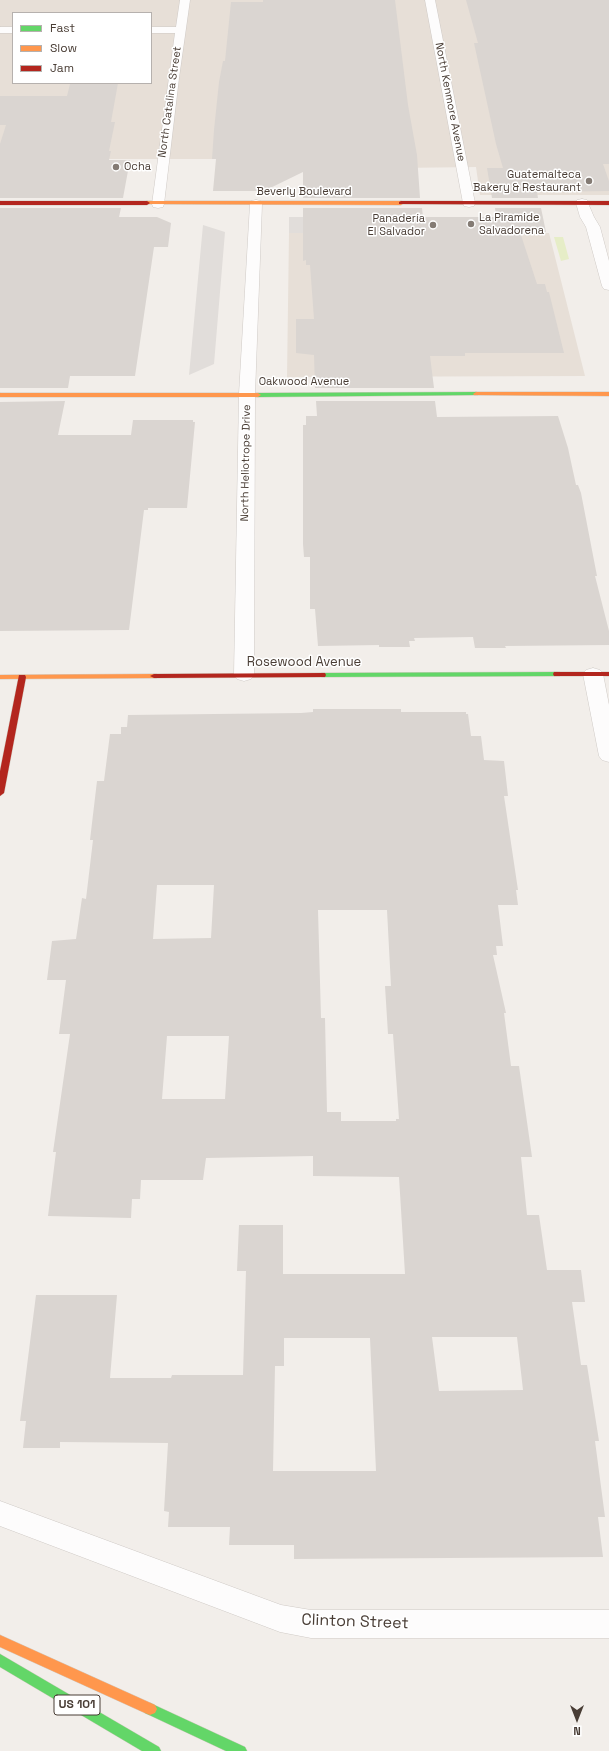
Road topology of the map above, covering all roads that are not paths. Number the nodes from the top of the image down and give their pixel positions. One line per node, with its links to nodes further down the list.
1 (185, 0): 6 (street, North Catalina Street)
2 (430, 0): 8 (street, North Kenmore Avenue)
3 (0, 30): 4 (street)
4 (12, 30)
5 (152, 30): 6 (street)
6 (180, 30): 11 (street, North Catalina Street)
7 (0, 203): 11 (main road, Beverly Boulevard)
8 (470, 203): 9 (main road, Beverly Boulevard); 12 (main road, Beverly Boulevard)
9 (582, 203): 10 (main road, Beverly Boulevard); 13 (street)
10 (609, 203)
11 (158, 204): 12 (main road, Beverly Boulevard)
12 (256, 204): 14 (street, North Heliotrope Drive)
13 (609, 286)
14 (247, 394): 15 (main road, Oakwood Avenue); 16 (main road, Oakwood Avenue); 18 (street, North Heliotrope Drive)
15 (609, 394)
16 (0, 395)
17 (601, 674): 18 (main road, Rosewood Avenue); 21 (street)
18 (244, 675): 20 (main road, Rosewood Avenue)
19 (0, 678): 20 (main road, Rosewood Avenue)
20 (22, 678): 22 (main road)
21 (609, 756)
22 (0, 793)
23 (0, 1513): 24 (street, Clinton Street)
24 (609, 1624)
25 (0, 1640): 28 (main road)
26 (0, 1660): 27 (main road, US 101)
27 (154, 1751)
28 (240, 1751)

